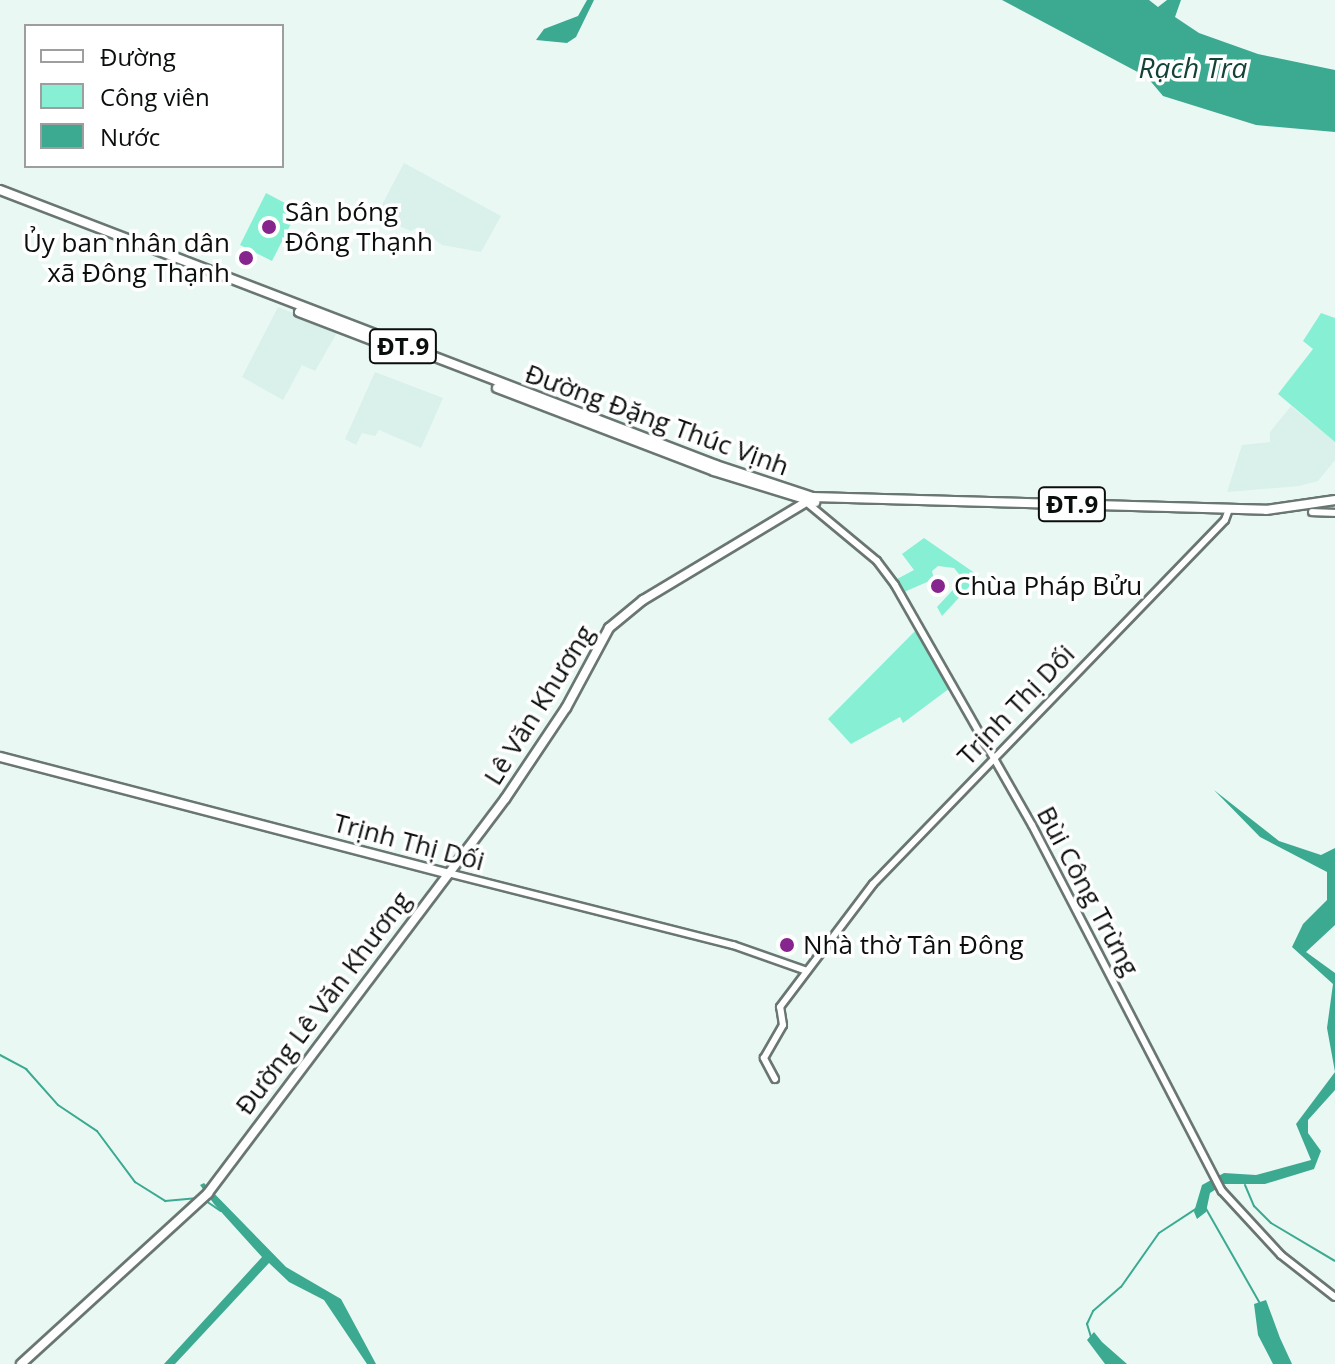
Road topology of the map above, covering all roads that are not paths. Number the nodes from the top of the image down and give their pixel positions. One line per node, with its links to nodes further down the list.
1 (0, 193): 2 (main road, Đường Đặng Thúc Vịnh / ĐT.9)
2 (807, 499): 4 (main road, Đường Đặng Thúc Vịnh / ĐT.9); 8 (street, Bùi Công Trừng); 9 (main road, Lê Văn Khương)
3 (1335, 503): 4 (main road, Đường Đặng Thúc Vịnh / ĐT.9); 5 (main road, Đường Đặng Thúc Vịnh / ĐT.9)
4 (1229, 511): 5 (main road, Đường Đặng Thúc Vịnh / ĐT.9); 8 (street, Trịnh Thị Dối)
5 (1312, 512): 6 (street)
6 (1335, 513)
7 (0, 757): 9 (main road, Trịnh Thị Dối)
8 (993, 759): 10 (street, Trịnh Thị Dối); 12 (street, Bùi Công Trừng)
9 (446, 873): 10 (street, Trịnh Thị Dối); 13 (main road, Đường Lê Văn Khương)
10 (807, 971): 11 (street, Trịnh Thị Dối)
11 (775, 1079)
12 (1335, 1297)
13 (21, 1364)

